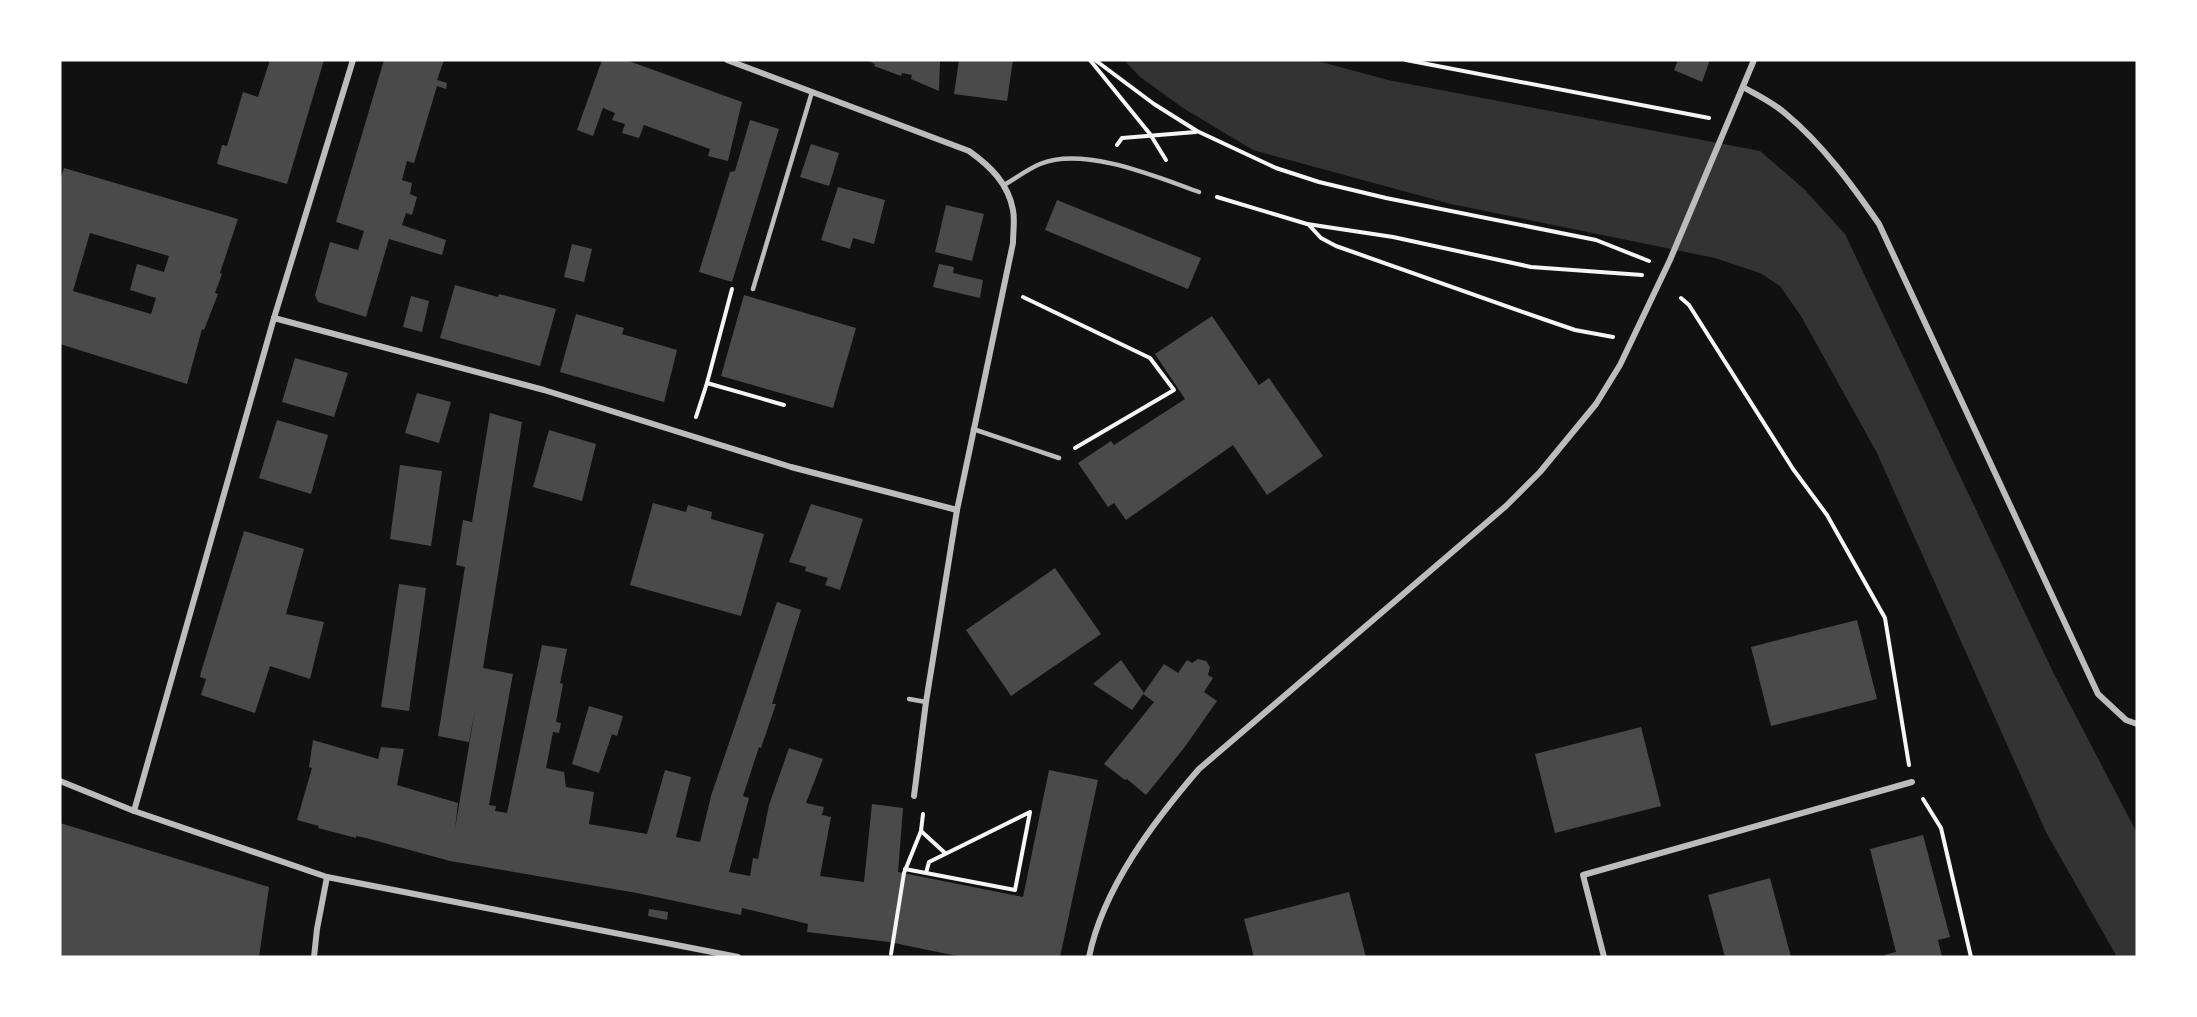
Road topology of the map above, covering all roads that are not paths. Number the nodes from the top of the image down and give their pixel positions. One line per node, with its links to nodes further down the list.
1 (353, 60): 9 (street)
2 (727, 60): 5 (street)
3 (1754, 60): 4 (street)
4 (1743, 87): 15 (street); 23 (street)
5 (812, 92): 6 (street); 8 (lane)
6 (1004, 185): 7 (lane); 10 (street)
7 (1199, 192)
8 (753, 289)
9 (274, 318): 12 (street); 19 (street)
10 (973, 429): 11 (lane); 12 (street)
11 (1059, 458)
12 (957, 510): 14 (street)
13 (909, 699): 14 (lane)
14 (926, 702): 18 (street)
15 (2137, 724)
16 (60, 781): 19 (street)
17 (1912, 782): 24 (street)
18 (914, 796)
19 (134, 811): 20 (street)
20 (327, 877): 21 (street); 22 (street)
21 (314, 957)
22 (738, 957)
23 (1089, 957)
24 (1604, 957)

